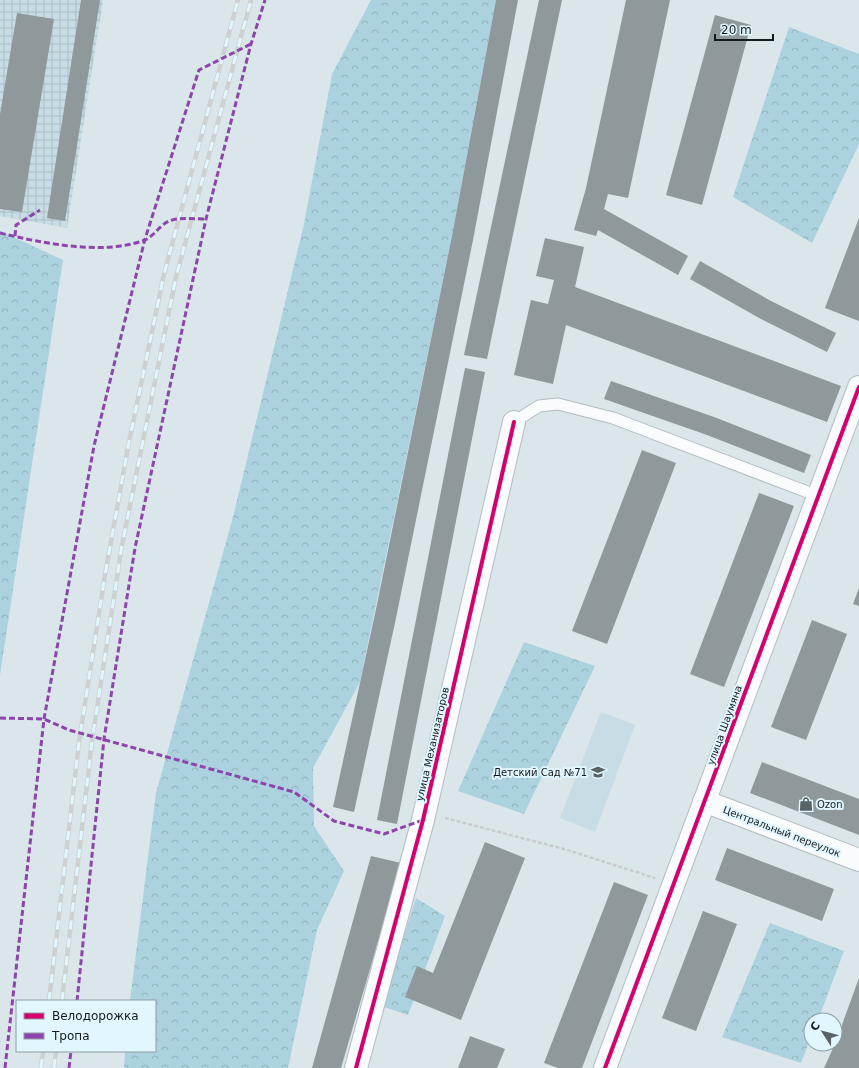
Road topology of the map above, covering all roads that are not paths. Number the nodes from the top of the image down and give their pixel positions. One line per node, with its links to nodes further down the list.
1 (859, 387): 3 (street, улица Шаумяна)
2 (514, 422): 3 (lane); 6 (street, улица Механизаторов)
3 (818, 496): 4 (street, улица Шаумяна)
4 (704, 801): 5 (street, Центральный переулок); 7 (street, улица Шаумяна)
5 (859, 860)
6 (356, 1068)
7 (605, 1068)

